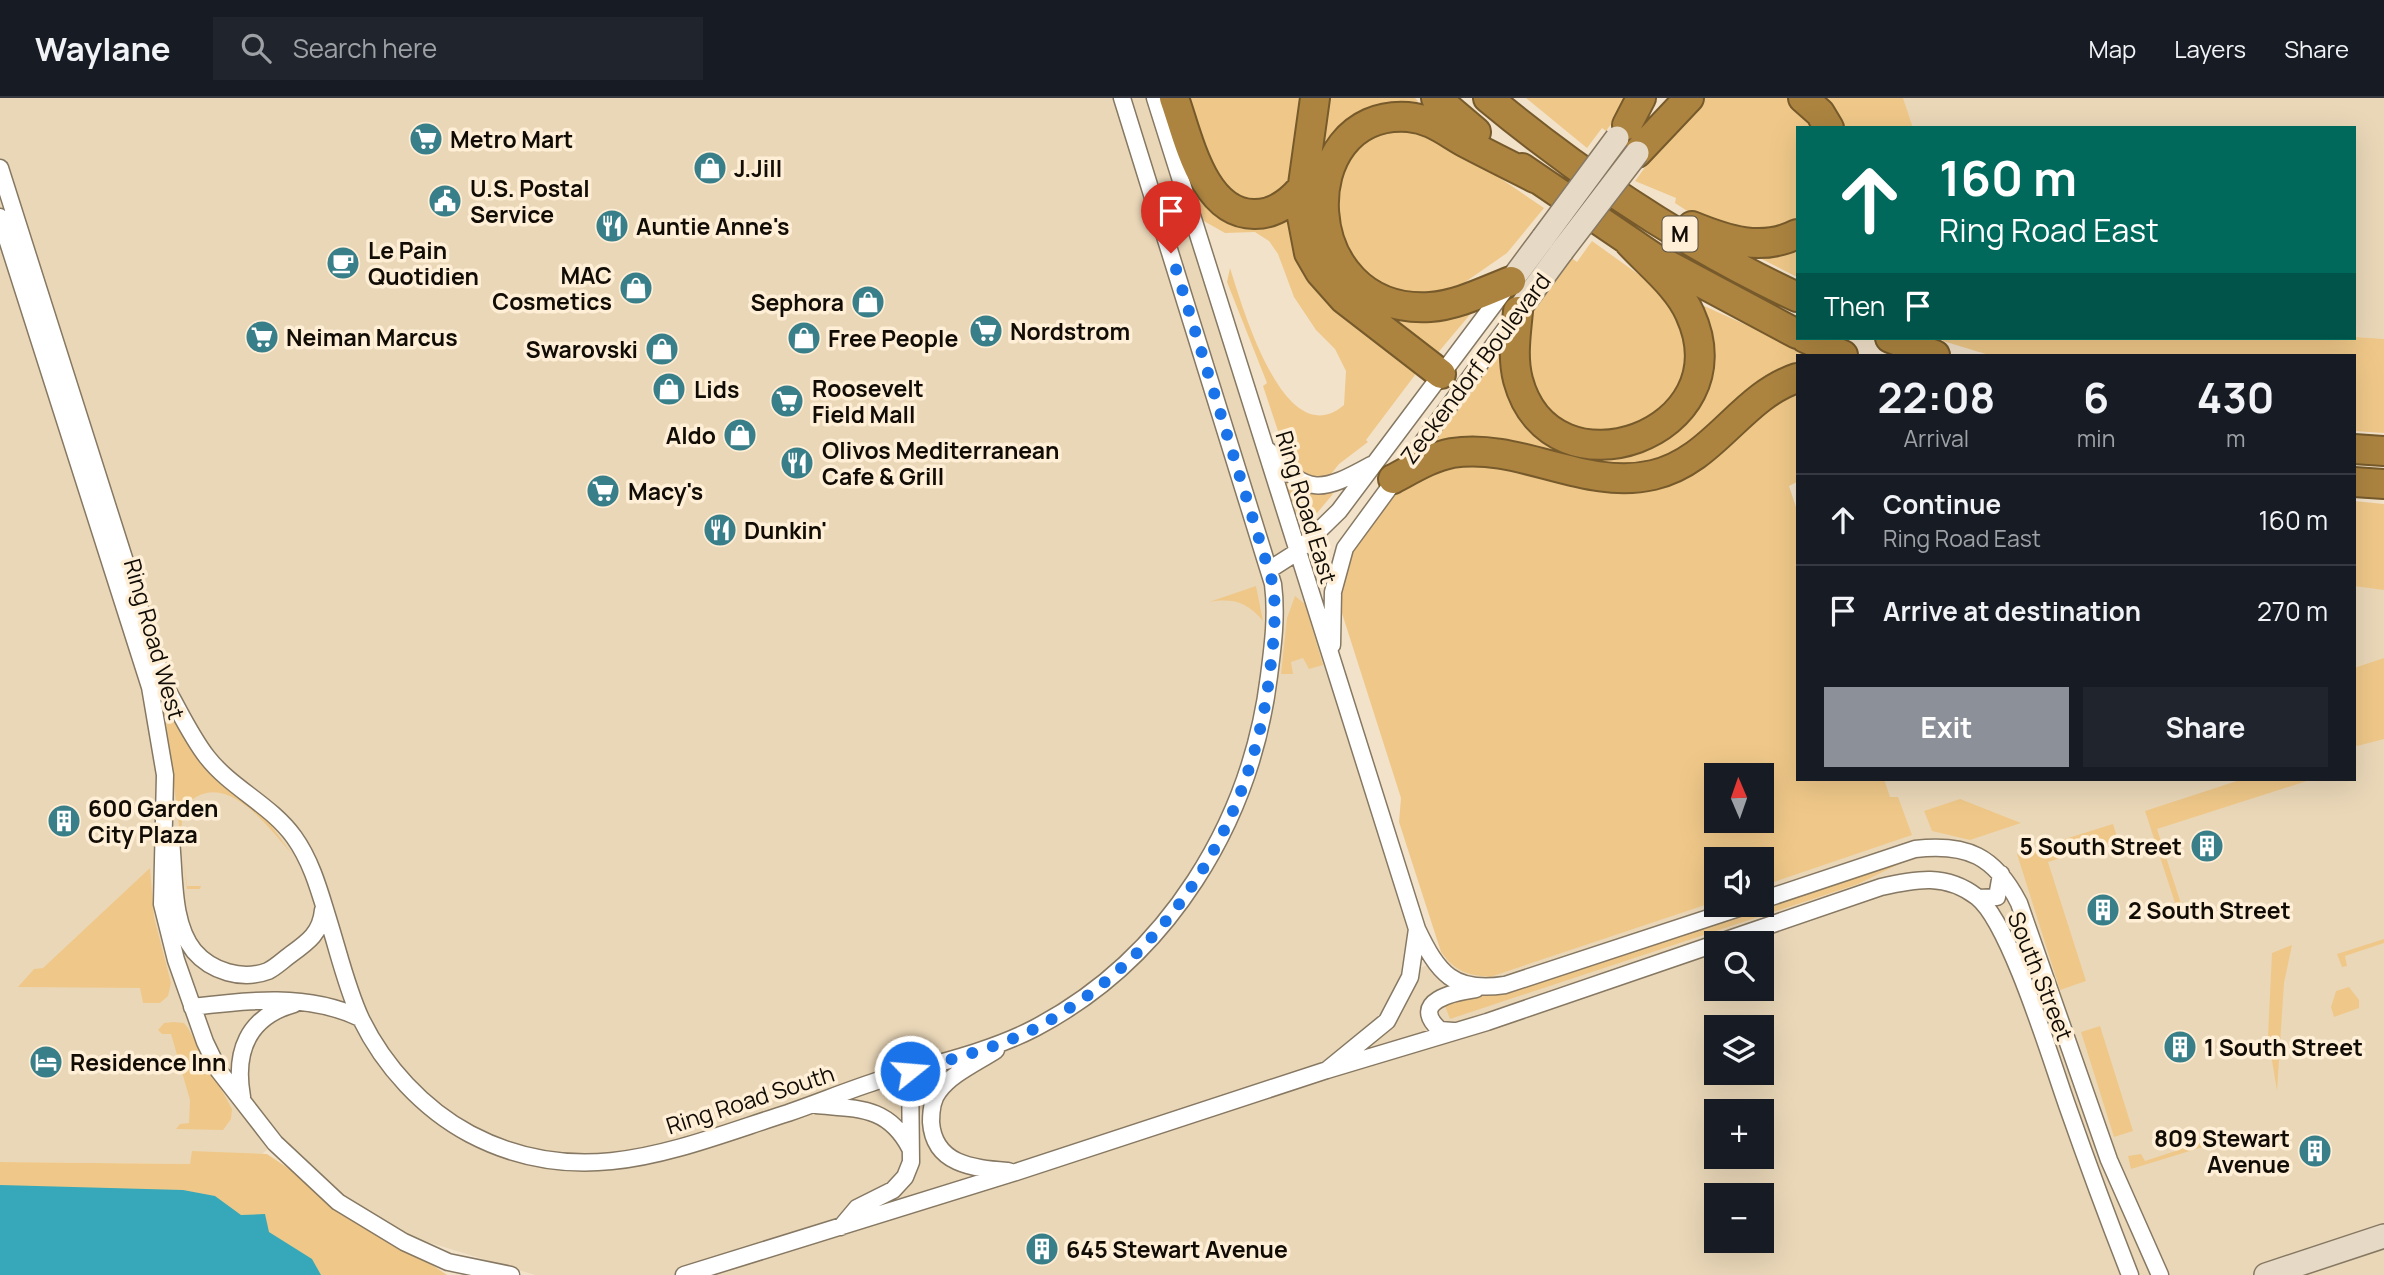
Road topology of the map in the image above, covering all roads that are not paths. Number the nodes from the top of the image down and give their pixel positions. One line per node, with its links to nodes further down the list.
1 (1122, 98): 40 (street)
2 (1155, 98): 33 (street, Ring Road East)
3 (1174, 98): 18 (highway)
4 (1315, 98): 18 (highway)
5 (1436, 98): 17 (highway, M)
6 (1488, 98): 13 (highway, M)
7 (1502, 98): 13 (highway)
8 (1640, 98): 15 (highway)
9 (1649, 98): 15 (main road, Zeckendorf Boulevard)
10 (1676, 98): 15 (main road, Zeckendorf Boulevard)
11 (1689, 98): 15 (highway)
12 (1803, 98): 14 (highway)
13 (1520, 124): 19 (highway, M)
14 (1828, 126)
15 (1627, 139): 23 (main road, Zeckendorf Boulevard, bridge); 25 (main road, Zeckendorf Boulevard, bridge)
16 (0, 168): 48 (street, Ring Road West)
17 (1537, 179): 22 (highway, M); 23 (highway)
18 (1301, 190): 31 (highway)
19 (1623, 199): 21 (highway); 24 (highway, M)
20 (0, 217): 42 (street, Ring Road West)
21 (1796, 234)
22 (1629, 242): 25 (highway); 26 (highway, M)
23 (1511, 281): 31 (street, Zeckendorf Boulevard)
24 (1796, 296)
25 (1518, 311): 36 (street, Zeckendorf Boulevard)
26 (1796, 333)
27 (1809, 340): 29 (highway)
28 (1895, 340): 30 (highway)
29 (1841, 354)
30 (1932, 354)
31 (1441, 374): 36 (street, Zeckendorf Boulevard)
32 (1796, 379): 36 (highway)
33 (1264, 444): 36 (street); 39 (street, Ring Road East)
34 (2356, 449): 35 (highway)
35 (2384, 451)
36 (1385, 470): 39 (street, Zeckendorf Boulevard); 41 (street, Zeckendorf Boulevard)
37 (2356, 482): 38 (highway)
38 (2384, 484)
39 (1297, 552): 40 (street, Zeckendorf Boulevard); 41 (street, Ring Road East)
40 (1269, 570): 56 (street, Ring Road South)
41 (1332, 660): 50 (street, Ring Road East)
42 (165, 818): 48 (street); 53 (street, Ring Road West)
43 (1931, 848): 44 (street, South Street); 45 (street); 46 (street, South Street)
44 (2001, 874): 47 (street); 70 (street, South Street)
45 (1919, 879): 47 (street, South Street); 55 (street, South Street)
46 (1774, 896)
47 (1979, 898): 69 (street, South Street)
48 (324, 905): 54 (street, Ring Road West)
49 (1712, 917): 51 (street)
50 (1417, 929): 51 (street); 57 (street)
51 (1482, 988): 55 (street)
52 (303, 1002): 53 (street); 54 (street); 59 (street)
53 (191, 1007): 59 (street, Ring Road West)
54 (360, 1018): 60 (street, Ring Road South)
55 (1459, 1031): 57 (street, South Street)
56 (1015, 1037): 58 (street, Ring Road South); 62 (street)
57 (1327, 1070): 62 (street)
58 (910, 1071): 60 (street, Ring Road South); 61 (street)
59 (243, 1102): 65 (street, Ring Road West)
60 (812, 1105): 61 (street)
61 (911, 1150): 63 (street)
62 (1016, 1172): 63 (street)
63 (841, 1227): 68 (street)
64 (2384, 1236): 71 (main road)
65 (448, 1262): 66 (street); 67 (street)
66 (463, 1275)
67 (511, 1275)
68 (684, 1275)
69 (2130, 1275)
70 (2160, 1275)
71 (2266, 1275)

